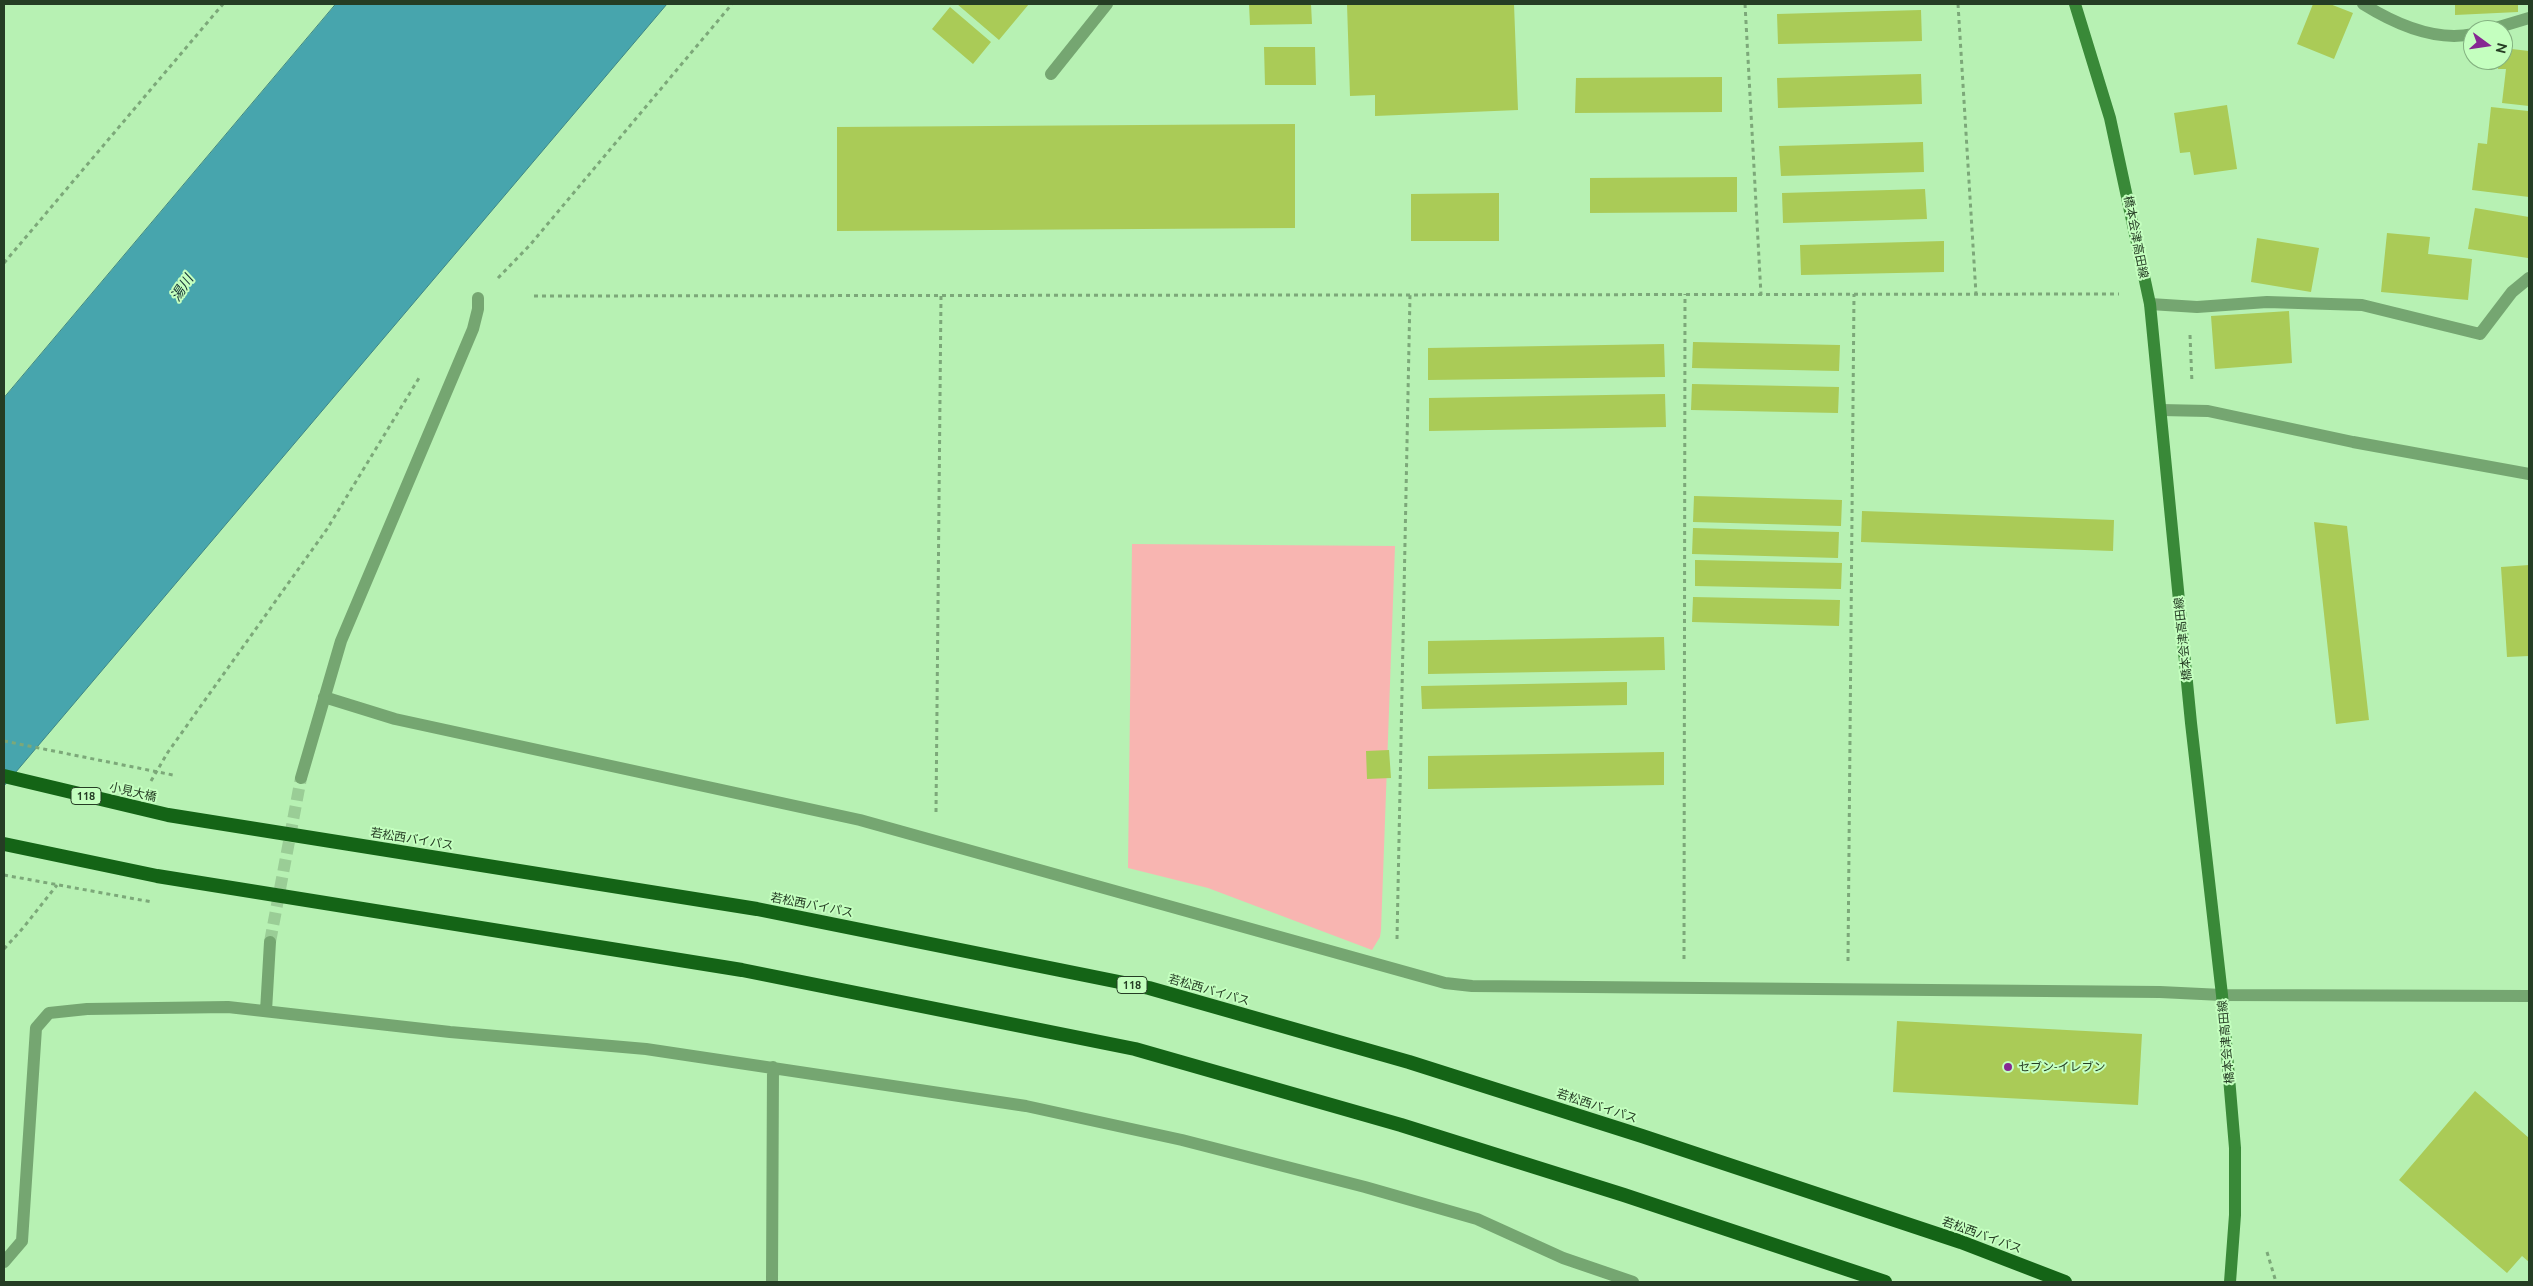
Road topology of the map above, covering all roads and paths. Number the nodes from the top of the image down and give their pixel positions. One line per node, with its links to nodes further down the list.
1 (223, 4): 11 (path)
2 (1107, 4): 10 (street)
3 (1745, 4): 14 (path)
4 (1958, 4): 16 (path)
5 (2076, 4): 21 (main road, 橋本会津高田線)
6 (2364, 4): 9 (street)
7 (2529, 18): 8 (street)
8 (2513, 23)
9 (2463, 34)
10 (1051, 74)
11 (4, 263)
12 (2529, 278): 22 (street)
13 (1685, 294): 14 (path); 17 (path); 40 (path)
14 (1761, 294): 15 (path)
15 (1854, 294): 16 (path); 41 (path)
16 (1976, 294): 21 (path)
17 (1410, 295): 19 (path); 39 (path)
18 (534, 296): 19 (path)
19 (941, 296): 32 (path)
20 (478, 298): 26 (street)
21 (2148, 299): 22 (street); 23 (main road, 橋本会津高田線)
22 (2189, 306): 24 (path)
23 (2161, 410): 24 (street); 42 (main road, 橋本会津高田線)
24 (2193, 411): 25 (street)
25 (2529, 474)
26 (324, 697): 30 (street); 32 (street)
27 (4, 741): 28 (path, bridge)
28 (173, 775)
29 (4, 776): 31 (highway, 小見大橋 / 118)
30 (301, 778)
31 (168, 815): 51 (highway, 若松西バイパス / 118)
32 (936, 840): 39 (street)
33 (4, 844): 34 (highway)
34 (77, 861): 38 (path); 50 (highway)
35 (4, 875): 36 (path, bridge)
36 (152, 902)
37 (270, 942): 44 (street)
38 (4, 949)
39 (1396, 971): 40 (street)
40 (1684, 989): 41 (street)
41 (1848, 990): 42 (street)
42 (2222, 995): 43 (street); 52 (main road, 橋本会津高田線)
43 (2529, 996)
44 (266, 1011): 45 (street); 47 (street)
45 (772, 1067): 48 (street); 49 (street)
46 (2267, 1252): 53 (path)
47 (4, 1262)
48 (772, 1282)
49 (1633, 1282)
50 (1885, 1282)
51 (2065, 1282)
52 (2230, 1282)
53 (2276, 1282)

